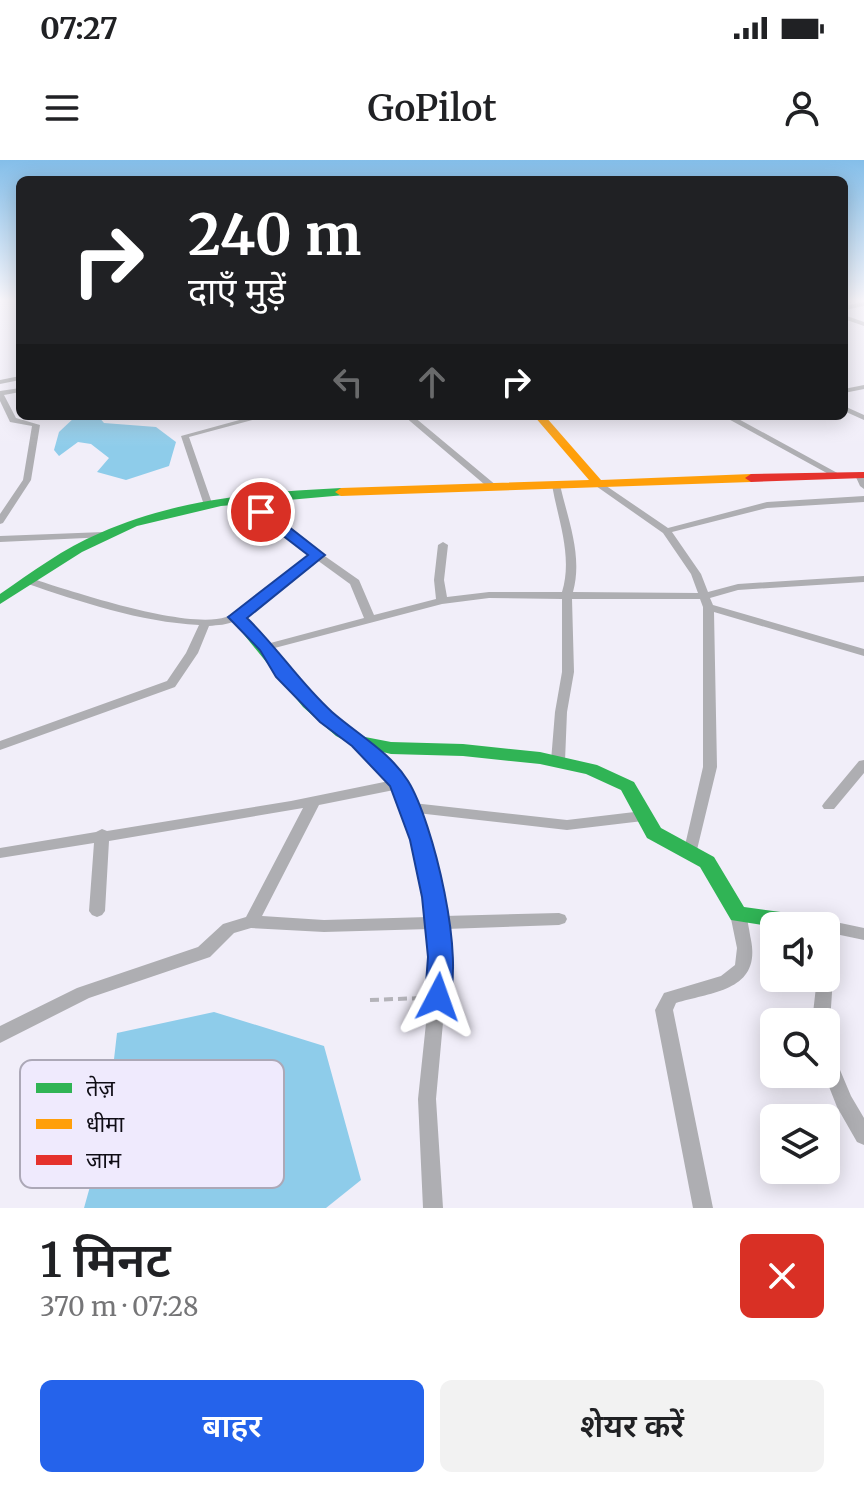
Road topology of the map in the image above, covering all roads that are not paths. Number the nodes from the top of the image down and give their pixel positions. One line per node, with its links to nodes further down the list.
1 (0, 393): 3 (street)
2 (16, 404): 3 (street)
3 (6, 405): 4 (street)
4 (16, 416): 17 (street)
5 (247, 420): 16 (street)
6 (413, 420): 13 (street)
7 (543, 420): 11 (main road)
8 (734, 420): 9 (street)
9 (837, 475): 10 (main road); 11 (main road)
10 (862, 479)
11 (599, 484): 12 (main road); 18 (street)
12 (556, 485): 13 (main road); 25 (street)
13 (494, 488): 15 (main road)
14 (864, 499): 18 (street)
15 (253, 500): 16 (main road); 22 (street)
16 (208, 506): 19 (main road)
17 (0, 521)
18 (666, 531): 28 (street)
19 (104, 535): 20 (street); 24 (main road)
20 (0, 539)
21 (443, 545): 27 (street)
22 (317, 555): 29 (street); 30 (street)
23 (864, 579): 28 (street)
24 (29, 581): 26 (main road); 31 (street)
25 (567, 594): 27 (street); 28 (street); 36 (street)
26 (0, 600)
27 (442, 601): 30 (street)
28 (707, 601): 33 (street); 45 (street)
29 (237, 617): 31 (street); 32 (main road)
30 (371, 621): 32 (street)
31 (205, 623): 35 (street)
32 (267, 647): 34 (main road)
33 (864, 653)
34 (359, 741): 36 (main road); 38 (street)
35 (0, 746)
36 (558, 761): 42 (main road)
37 (864, 764): 40 (street)
38 (399, 784): 39 (street); 41 (street)
39 (314, 801): 43 (street); 50 (street)
40 (829, 806)
41 (409, 807): 42 (street); 51 (street)
42 (643, 816): 45 (main road)
43 (102, 834): 44 (street); 46 (street)
44 (0, 853)
45 (690, 854): 47 (main road)
46 (97, 911)
47 (738, 914): 48 (main road); 58 (street)
48 (760, 917)
49 (559, 919): 51 (street)
50 (251, 922): 51 (street); 54 (street)
51 (437, 922): 57 (street)
52 (840, 929): 53 (street)
53 (864, 934)
54 (0, 1035)
55 (839, 1088): 56 (street)
56 (864, 1136)
57 (433, 1208)
58 (703, 1208)

